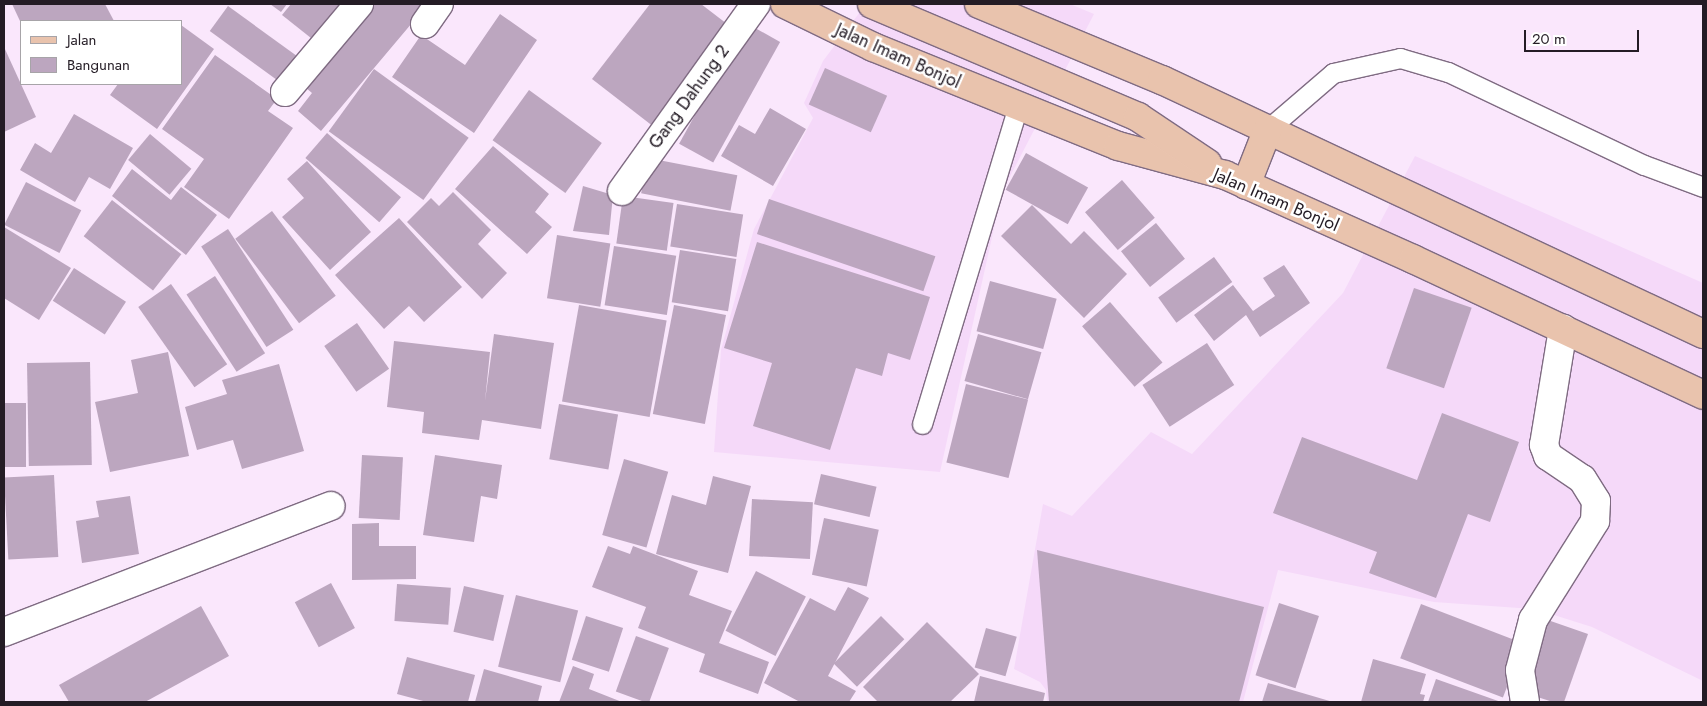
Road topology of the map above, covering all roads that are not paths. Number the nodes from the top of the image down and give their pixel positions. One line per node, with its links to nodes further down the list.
1 (359, 4): 6 (street)
2 (756, 4): 11 (street, Gang Dahung 2)
3 (785, 4): 7 (main road, Jalan Imam Bonjol)
4 (872, 4): 9 (main road)
5 (979, 4): 8 (main road)
6 (285, 92)
7 (1018, 107): 9 (main road, Jalan Imam Bonjol); 15 (lane)
8 (1268, 129): 9 (main road); 10 (lane); 13 (main road)
9 (1236, 180): 12 (main road, Jalan Imam Bonjol)
10 (1703, 187)
11 (622, 191)
12 (1563, 329): 14 (main road, Jalan Imam Bonjol); 18 (street)
13 (1703, 334)
14 (1703, 395)
15 (922, 424)
16 (330, 506): 17 (street)
17 (4, 632)
18 (1526, 702)

